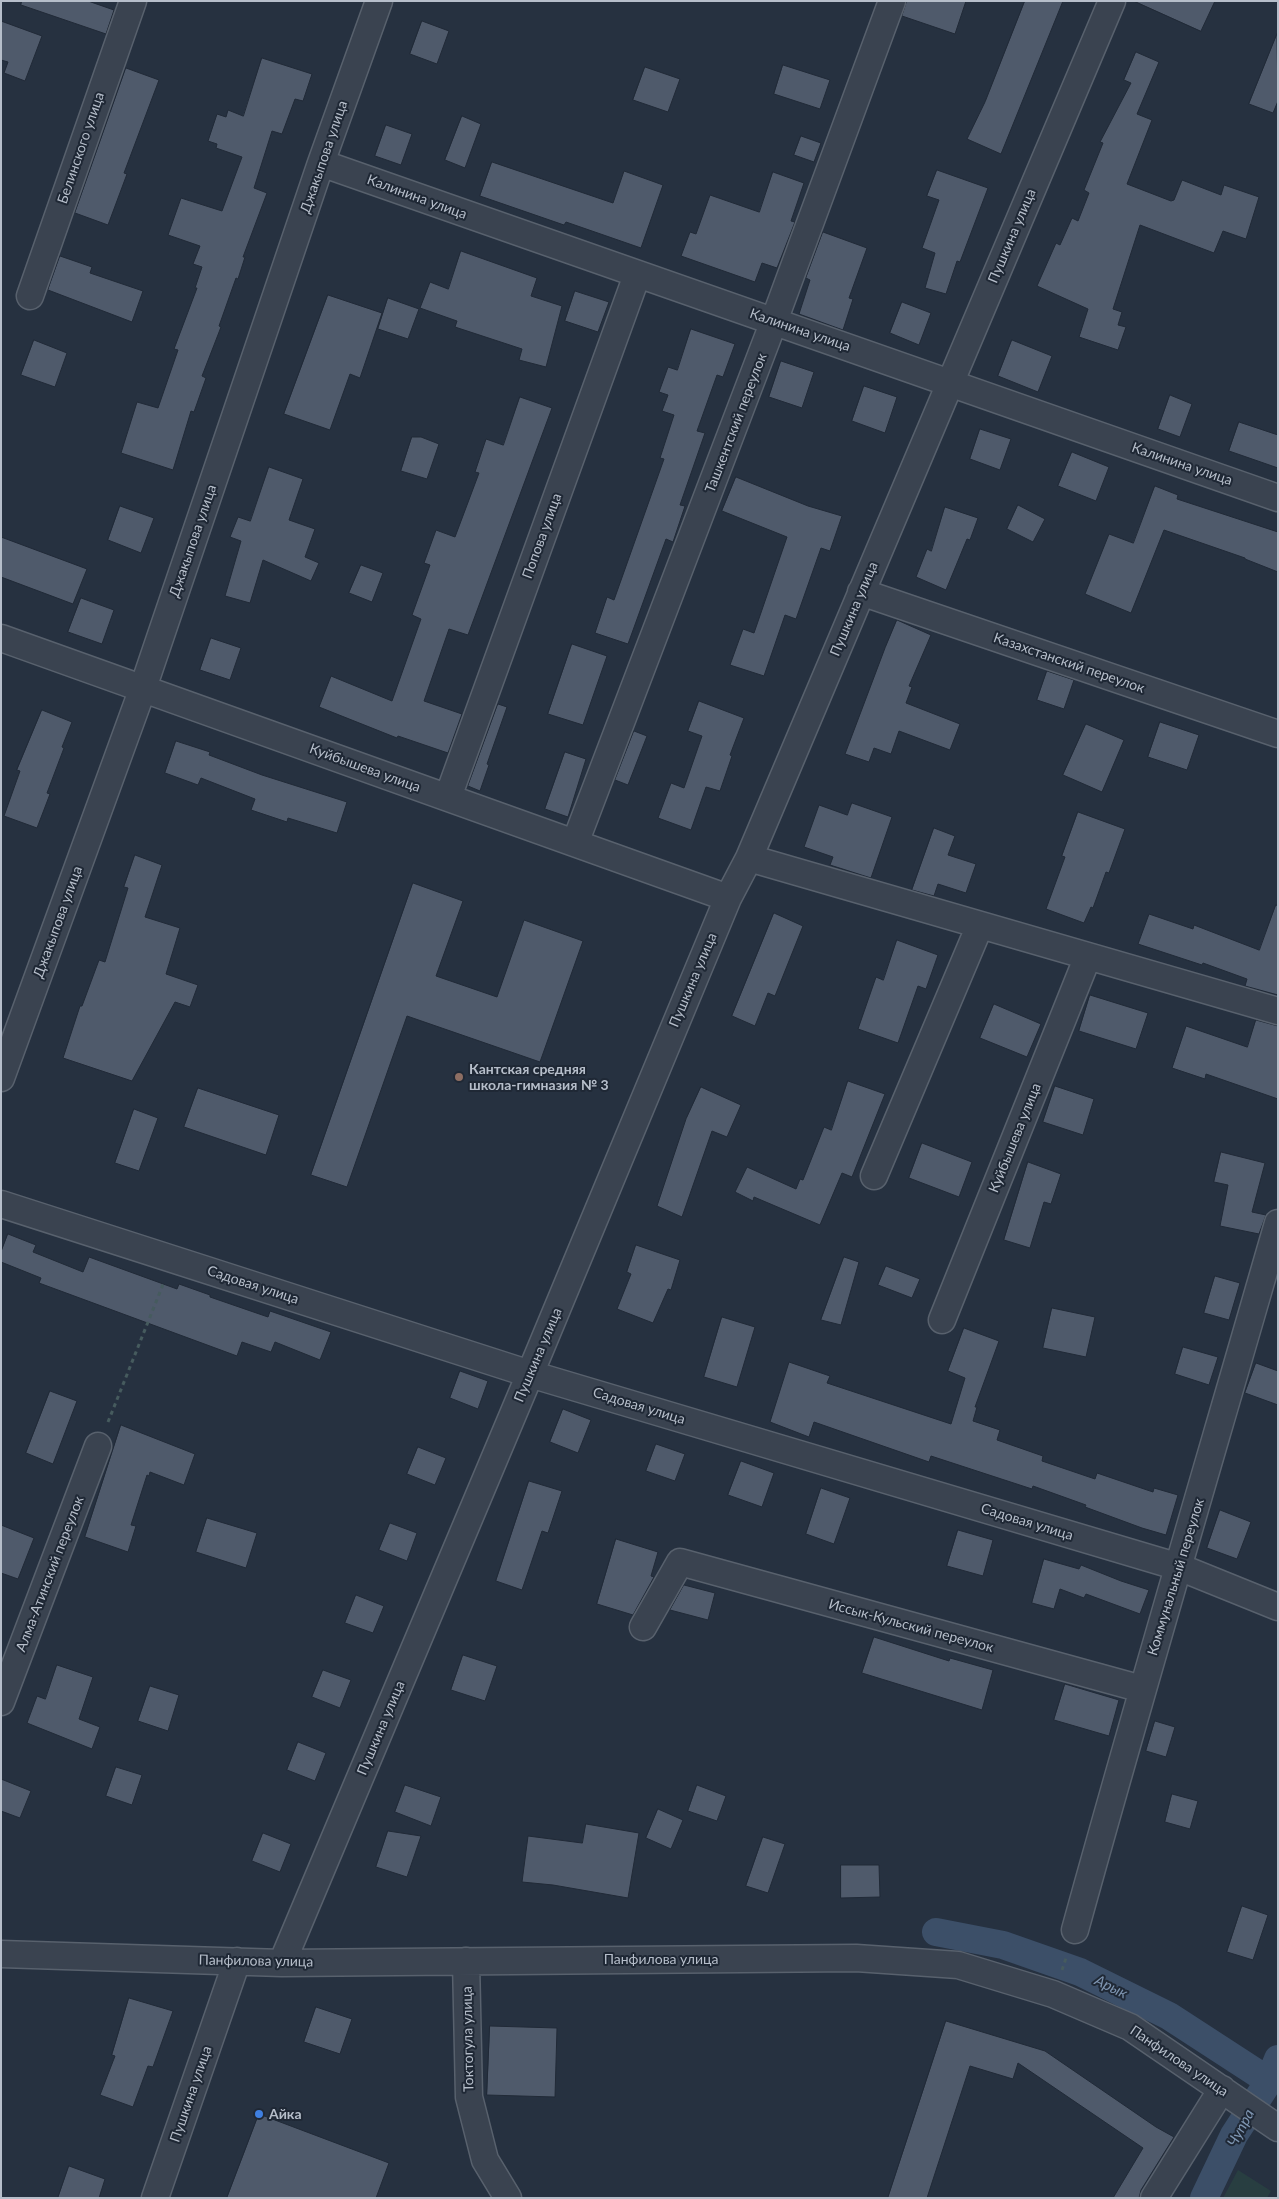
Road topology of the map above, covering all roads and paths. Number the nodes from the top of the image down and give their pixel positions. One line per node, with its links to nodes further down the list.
1 (133, 1): 7 (street, Белинского улица)
2 (379, 1): 5 (street, Джакыпова улица)
3 (892, 1): 8 (street, Ташкентский переулок)
4 (1112, 1): 9 (street, Пушкина улица)
5 (321, 163): 6 (street, Калинина улица); 13 (street, Джакыпова улица)
6 (637, 275): 8 (street, Калинина улица); 15 (street, Попова улица)
7 (30, 296)
8 (774, 321): 9 (street, Калинина улица); 16 (street, Ташкентский переулок)
9 (950, 382): 10 (street, Калинина улица); 11 (street, Пушкина улица)
10 (1278, 498)
11 (861, 592): 14 (street, Казахстанский переулок); 17 (street, Пушкина улица)
12 (1, 638): 13 (street, Куйбышева улица)
13 (143, 688): 15 (street, Куйбышева улица); 22 (street, Джакыпова улица)
14 (1278, 734)
15 (448, 798): 16 (street, Куйбышева улица)
16 (576, 843): 18 (street, Куйбышева улица)
17 (749, 858): 18 (street, Пушкина улица); 19 (street)
18 (728, 898): 28 (street, Пушкина улица)
19 (980, 925): 20 (street); 23 (street)
20 (1088, 956): 21 (street); 27 (street, Куйбышева улица)
21 (1278, 1011)
22 (1, 1078)
23 (874, 1176)
24 (1, 1204): 26 (street, Садовая улица)
25 (1278, 1223): 30 (street, Коммунальный переулок)
26 (174, 1259): 28 (street, Садовая улица); 29 (path)
27 (942, 1320)
28 (530, 1374): 30 (street, Садовая улица); 39 (street, Пушкина улица)
29 (98, 1446): 34 (street, Алма-Атинский переулок)
30 (1179, 1567): 31 (street, Садовая улица); 33 (street, Коммунальный переулок)
31 (1278, 1607)
32 (643, 1627): 33 (street, Иссык-Кульский переулок)
33 (1142, 1690): 35 (street, Коммунальный переулок)
34 (1, 1702)
35 (1075, 1930)
36 (1, 1954): 37 (street, Панфилова улица)
37 (237, 1961): 39 (street, Панфилова улица); 42 (street, Пушкина улица)
38 (466, 1961): 39 (street, Панфилова улица); 40 (street, Панфилова улица); 43 (street, Токтогула улица)
39 (282, 1962)
40 (1222, 2089): 41 (street, Панфилова улица); 44 (street)
41 (1278, 2128)
42 (155, 2198)
43 (508, 2198)
44 (1154, 2198)

